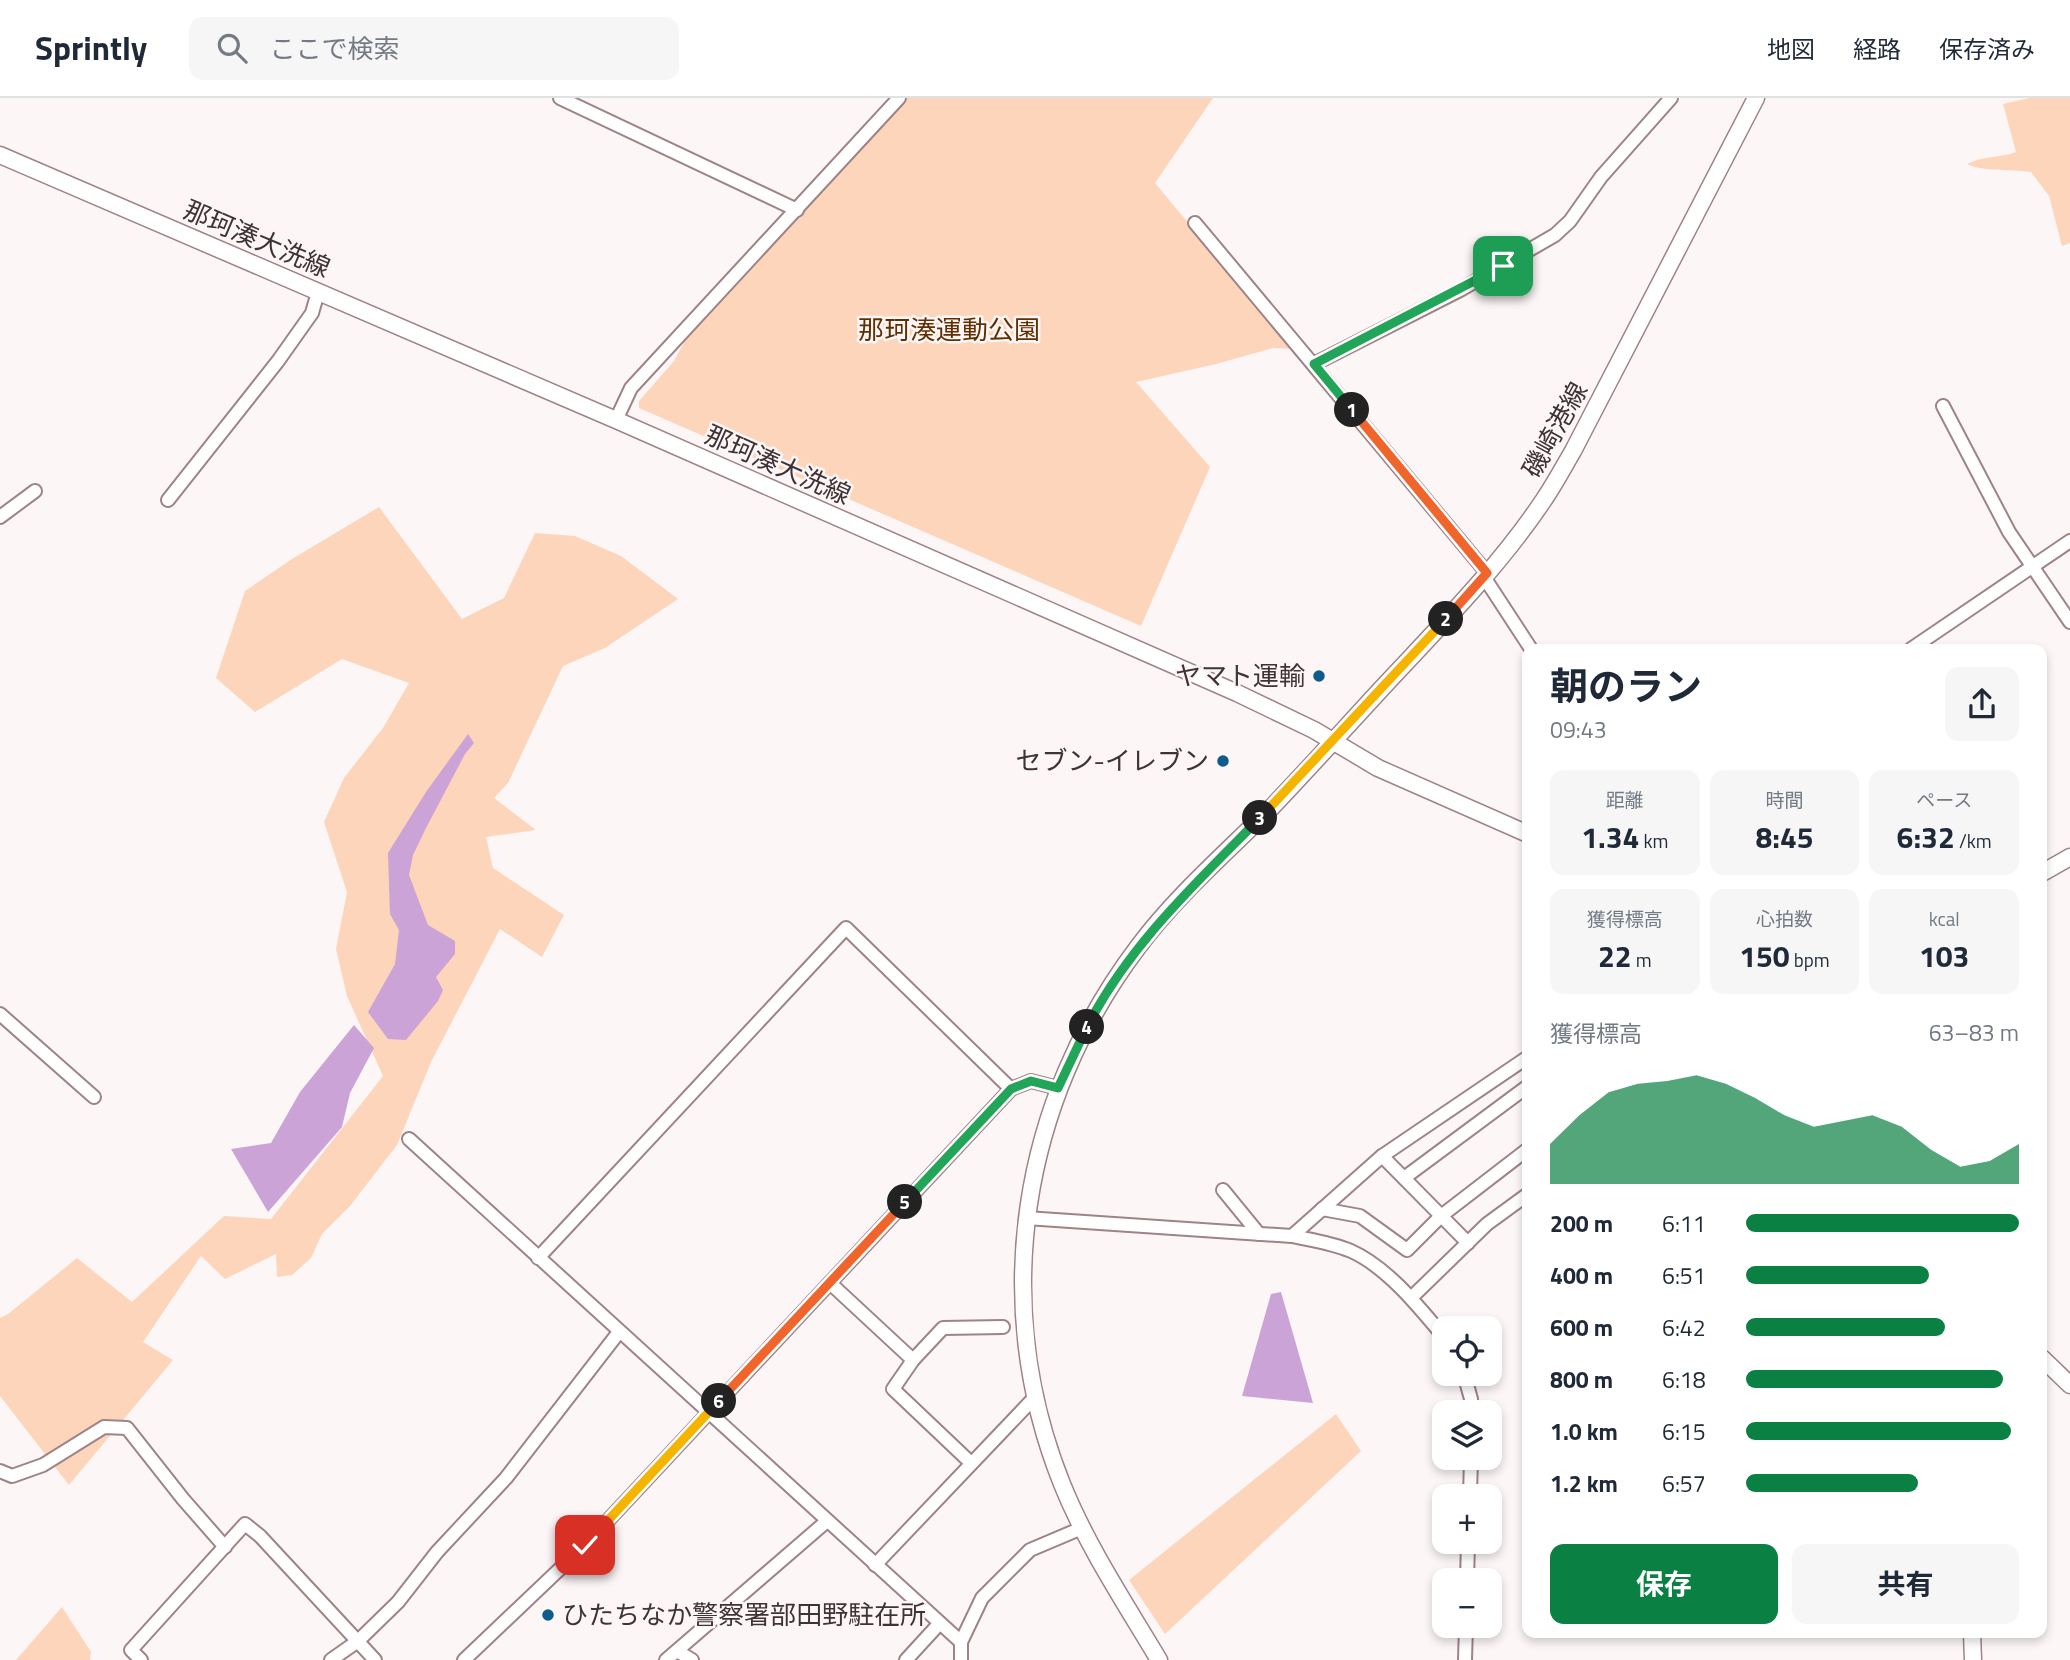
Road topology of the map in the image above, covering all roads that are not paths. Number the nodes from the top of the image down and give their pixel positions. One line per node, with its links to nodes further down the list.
1 (560, 98): 6 (street)
2 (899, 98): 6 (street)
3 (1671, 98): 9 (street)
4 (1756, 98): 17 (main road, 磯崎港線)
5 (0, 155): 8 (main road, 那珂湊大洗線)
6 (797, 209): 11 (street)
7 (1195, 223): 9 (street)
8 (318, 292): 11 (main road, 那珂湊大洗線); 13 (street)
9 (1314, 364): 17 (street)
10 (1943, 406): 16 (street)
11 (616, 420): 21 (main road, 那珂湊大洗線)
12 (35, 491): 14 (street)
13 (168, 500)
14 (0, 517)
15 (2070, 541): 16 (street)
16 (2034, 567): 18 (street); 20 (street)
17 (1485, 575): 19 (street); 21 (main road, 磯崎港線)
18 (2070, 621)
19 (1528, 644)
20 (1918, 644)
21 (1333, 741): 22 (main road, 那珂湊大洗線); 27 (main road, 磯崎港線)
22 (1522, 831)
23 (2070, 857): 24 (main road)
24 (2047, 870)
25 (3, 1023): 30 (street)
26 (1522, 1061): 33 (street)
27 (1058, 1088): 28 (street); 39 (main road, 磯崎港線)
28 (1011, 1089): 43 (street); 44 (street)
29 (1522, 1090): 34 (street)
30 (94, 1097)
31 (409, 1139): 43 (street)
32 (1522, 1154): 38 (street)
33 (1382, 1156): 34 (street); 37 (street)
34 (1404, 1178): 38 (street)
35 (1223, 1190): 40 (street)
36 (1522, 1198): 42 (street)
37 (1322, 1209): 38 (street); 41 (street)
38 (1441, 1216): 42 (street)
39 (1026, 1218): 40 (street); 52 (main road, 磯崎港線)
40 (1259, 1234): 41 (street)
41 (1292, 1236): 45 (street)
42 (1468, 1243): 45 (street)
43 (538, 1258): 48 (street)
44 (830, 1283): 49 (street); 53 (street)
45 (1411, 1298): 46 (street)
46 (1432, 1323)
47 (1003, 1327): 49 (street)
48 (620, 1332): 53 (street); 63 (street)
49 (913, 1360): 54 (street)
50 (2047, 1363): 51 (main road)
51 (2070, 1385)
52 (1035, 1397): 54 (street); 57 (main road, 磯崎港線)
53 (709, 1412): 56 (street); 69 (street)
54 (971, 1463): 59 (street)
55 (0, 1471): 58 (street)
56 (827, 1521): 59 (street); 65 (street)
57 (1083, 1528): 64 (street); 74 (main road, 磯崎港線)
58 (225, 1547): 63 (street); 66 (street)
59 (875, 1565): 60 (street)
60 (939, 1625): 64 (street); 72 (street)
61 (1466, 1638): 75 (street)
62 (1972, 1638): 76 (main road)
63 (358, 1641): 67 (street); 68 (street)
64 (961, 1642): 73 (street)
65 (677, 1651): 70 (street); 71 (street)
66 (141, 1660)
67 (331, 1660)
68 (375, 1660)
69 (464, 1660)
70 (666, 1660)
71 (692, 1660)
72 (906, 1660)
73 (961, 1660)
74 (1159, 1660)
75 (1465, 1660)
76 (1973, 1660)

